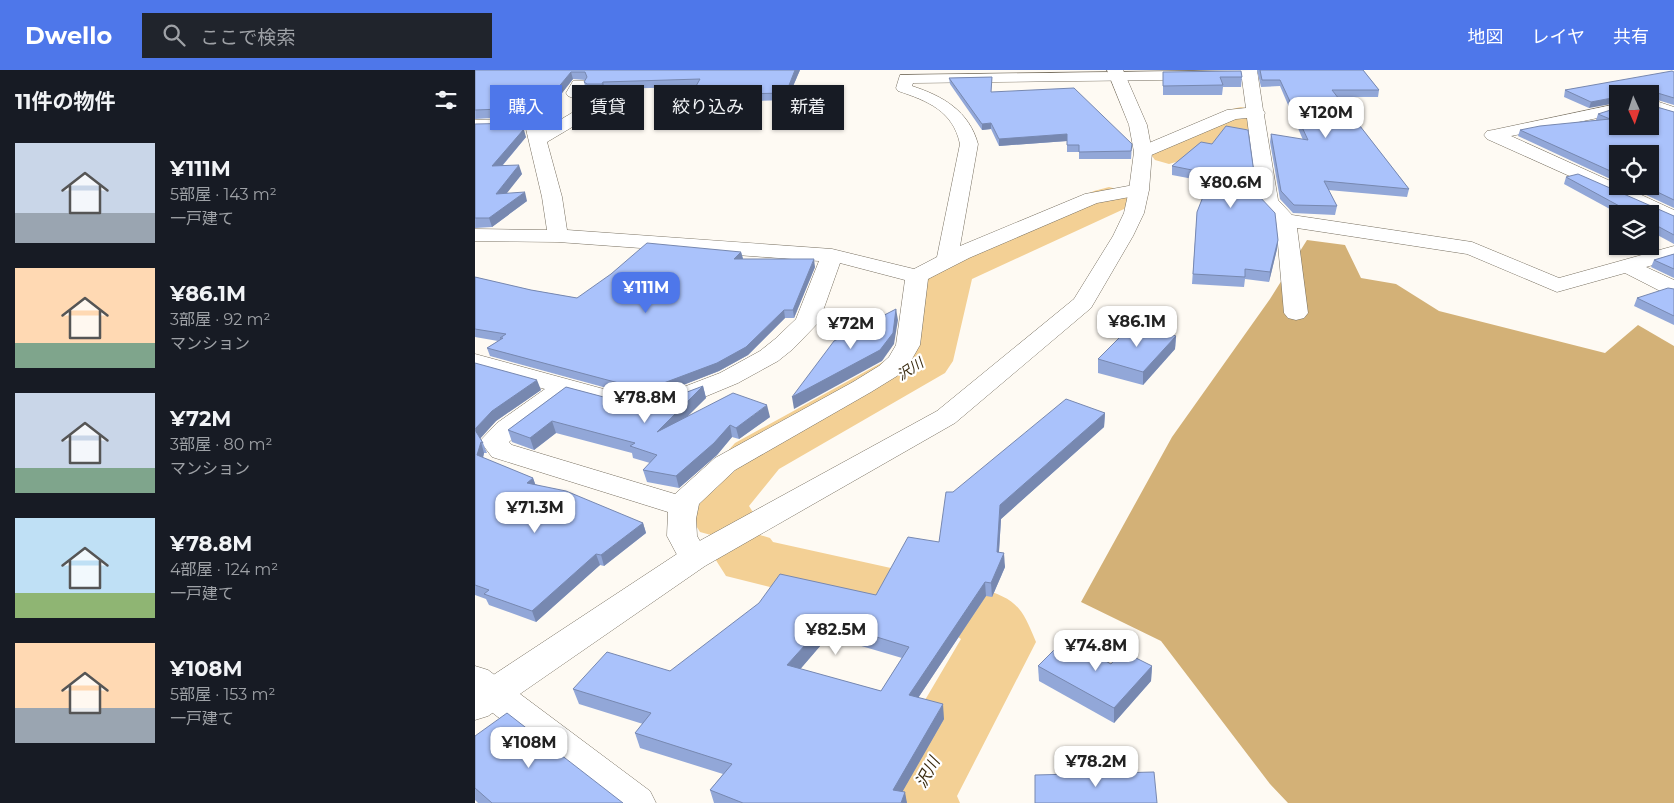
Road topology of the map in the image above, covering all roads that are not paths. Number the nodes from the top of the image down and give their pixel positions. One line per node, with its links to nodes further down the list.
1 (1249, 72): 2 (street); 9 (street)
2 (1116, 73): 12 (street); 22 (street)
3 (579, 84): 11 (street)
4 (1674, 97): 5 (street)
5 (1659, 101)
6 (1659, 107): 8 (street)
7 (1609, 111): 14 (street)
8 (1674, 113)
9 (1257, 114): 12 (street); 15 (street)
10 (475, 125): 11 (street)
11 (536, 141): 18 (street)
12 (1143, 152): 13 (street)
13 (1139, 190): 22 (street); 32 (street)
14 (1674, 217)
15 (1287, 220): 23 (street); 26 (street)
16 (475, 235): 17 (street)
17 (497, 236): 18 (street); 19 (street)
18 (558, 236): 21 (street)
19 (475, 249)
20 (1674, 252): 23 (street)
21 (832, 254): 24 (street); 30 (street)
22 (947, 261): 24 (street)
23 (1626, 265): 25 (street)
24 (917, 276): 31 (street)
25 (1674, 289)
26 (1296, 313)
27 (475, 362): 28 (street)
28 (565, 387): 29 (street); 31 (street)
29 (621, 402)
30 (649, 410)
31 (684, 508): 32 (street)
32 (694, 558): 33 (street)
33 (481, 693): 34 (street)
34 (636, 803)

